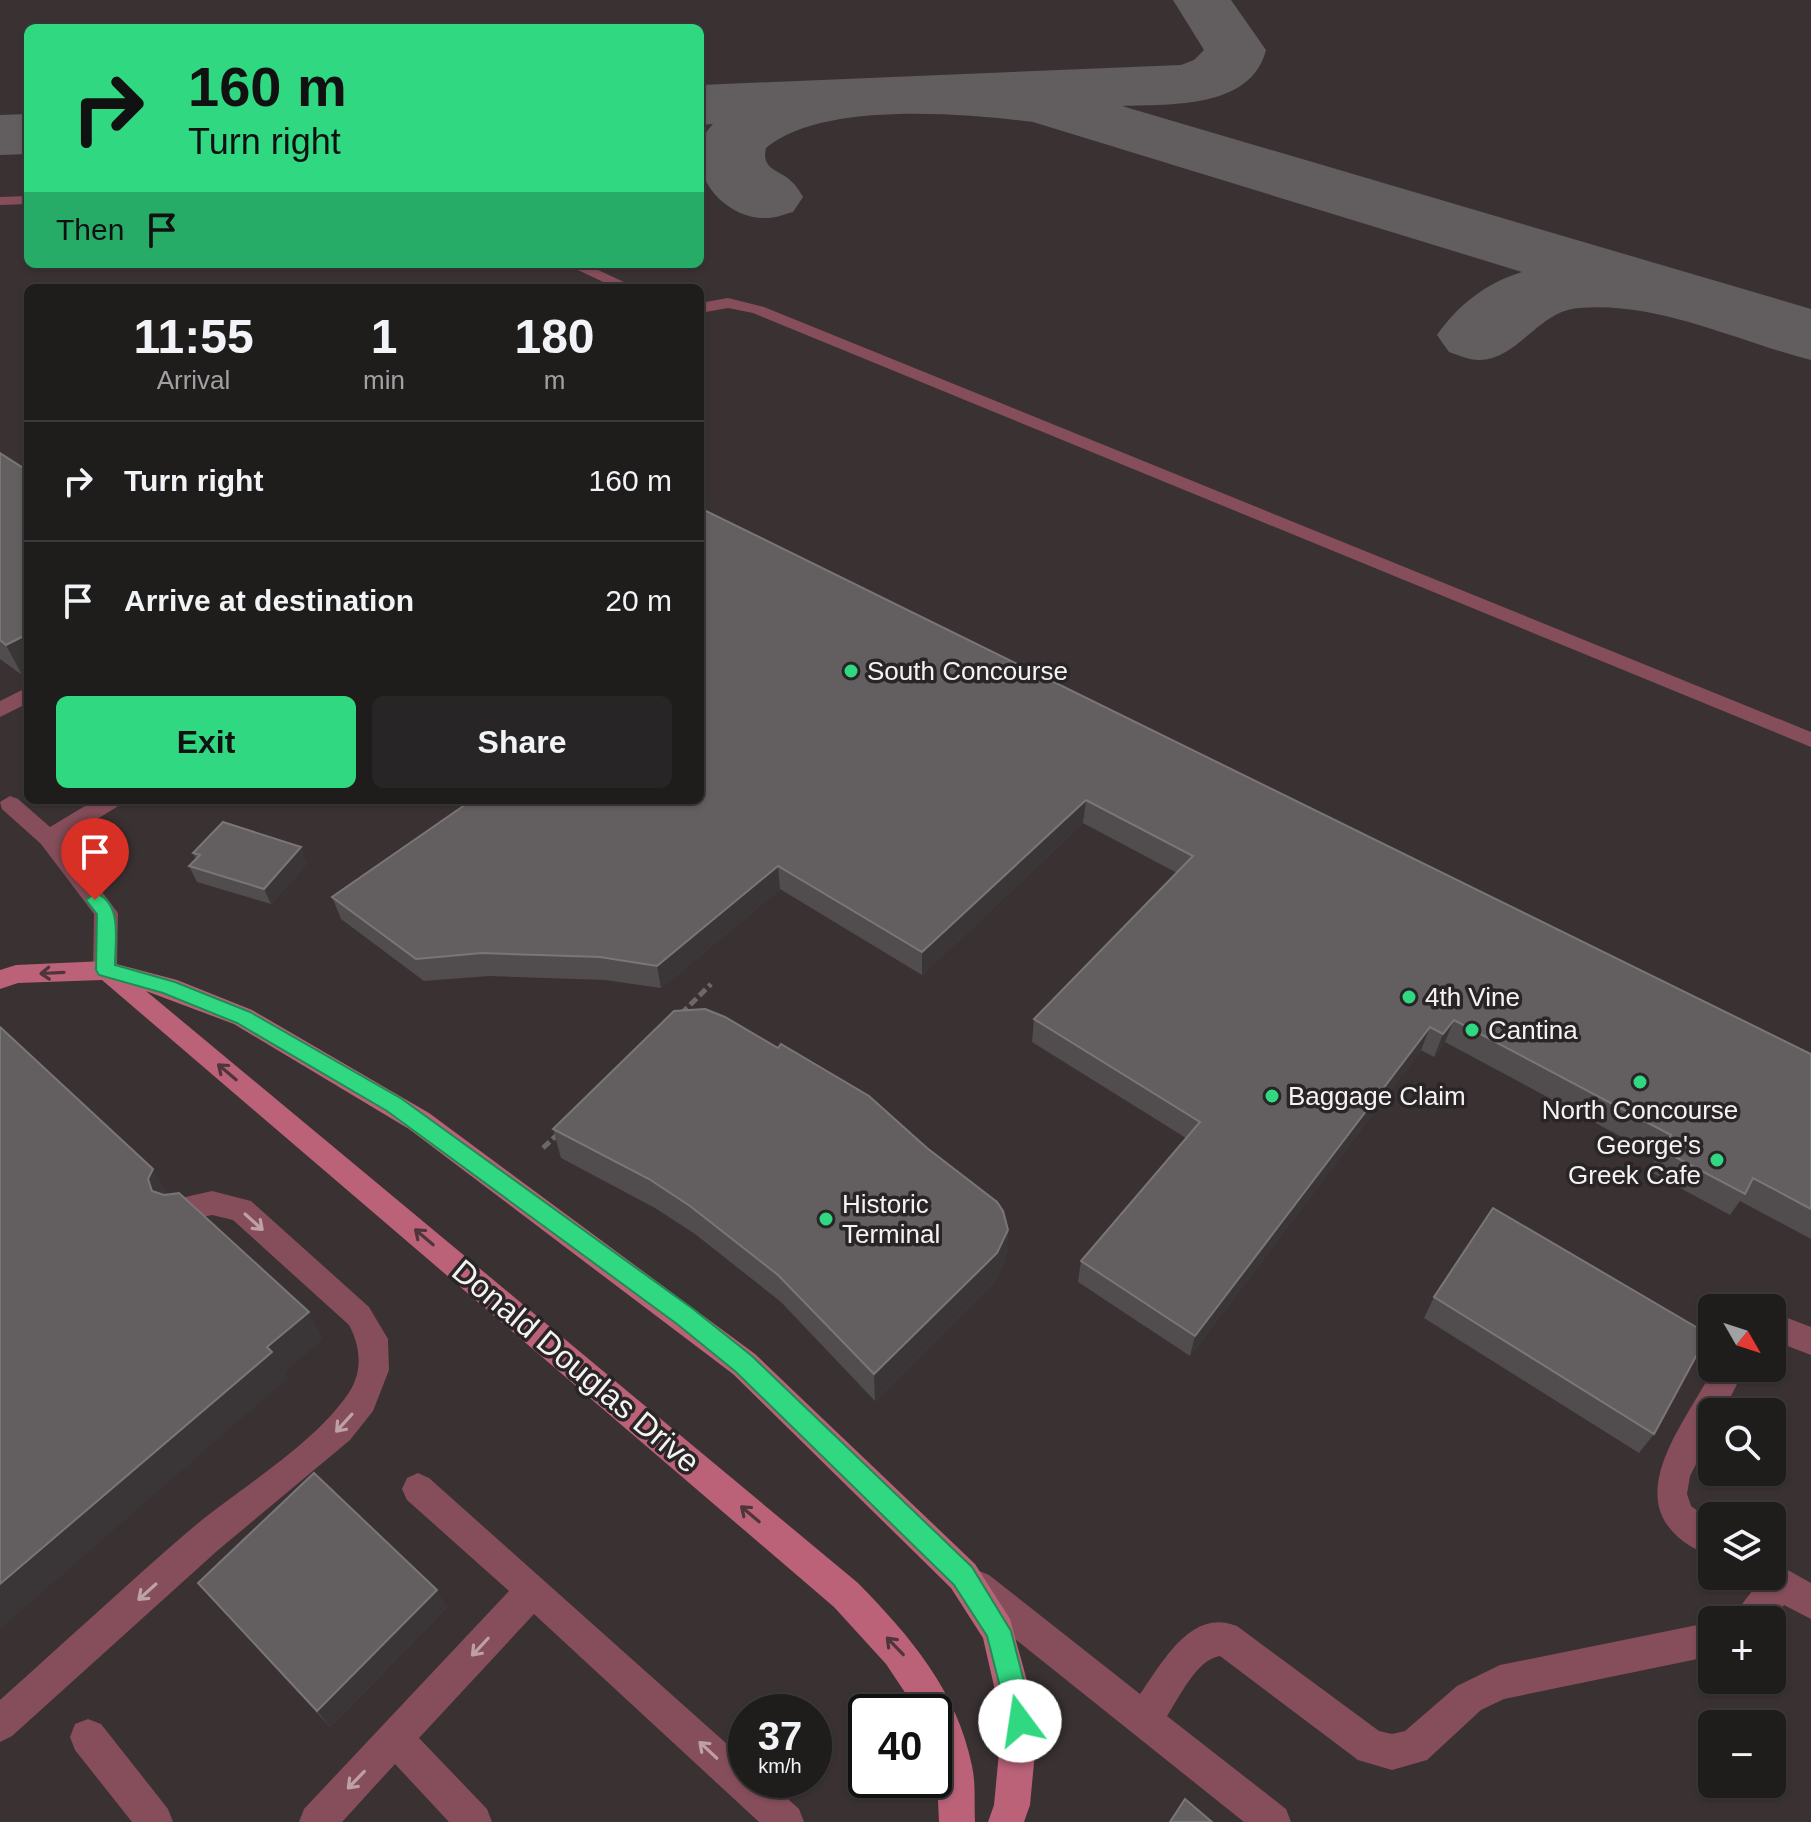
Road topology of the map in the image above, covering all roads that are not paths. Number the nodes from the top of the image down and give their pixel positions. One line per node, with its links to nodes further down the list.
1 (24, 200): 2 (lane)
2 (0, 201)
3 (582, 268): 4 (lane)
4 (620, 284)
5 (704, 307): 8 (lane)
6 (24, 696): 7 (lane)
7 (0, 710)
8 (1811, 740)
9 (13, 802): 11 (lane)
10 (105, 804): 11 (lane)
11 (49, 838): 12 (lane)
12 (105, 970): 13 (street, one-way to 13); 20 (street); 33 (street, Donald Douglas Drive, one-way to 12)
13 (0, 980)
14 (182, 1209): 26 (lane, one-way to 26)
15 (1786, 1331): 16 (lane)
16 (1811, 1341)
17 (1723, 1382): 19 (lane)
18 (418, 1489): 22 (lane)
19 (1698, 1531)
20 (963, 1576): 25 (lane); 34 (street)
21 (1786, 1586): 23 (lane)
22 (533, 1590): 28 (lane, one-way to 28); 32 (lane, one-way to 22)
23 (1811, 1602)
24 (1698, 1642): 25 (lane)
25 (1144, 1719): 35 (lane)
26 (0, 1724)
27 (88, 1737): 29 (lane)
28 (396, 1739): 30 (lane, one-way to 30); 31 (lane)
29 (155, 1822)
30 (317, 1822)
31 (474, 1822)
32 (786, 1822)
33 (957, 1822)
34 (1006, 1822)
35 (1273, 1822)

